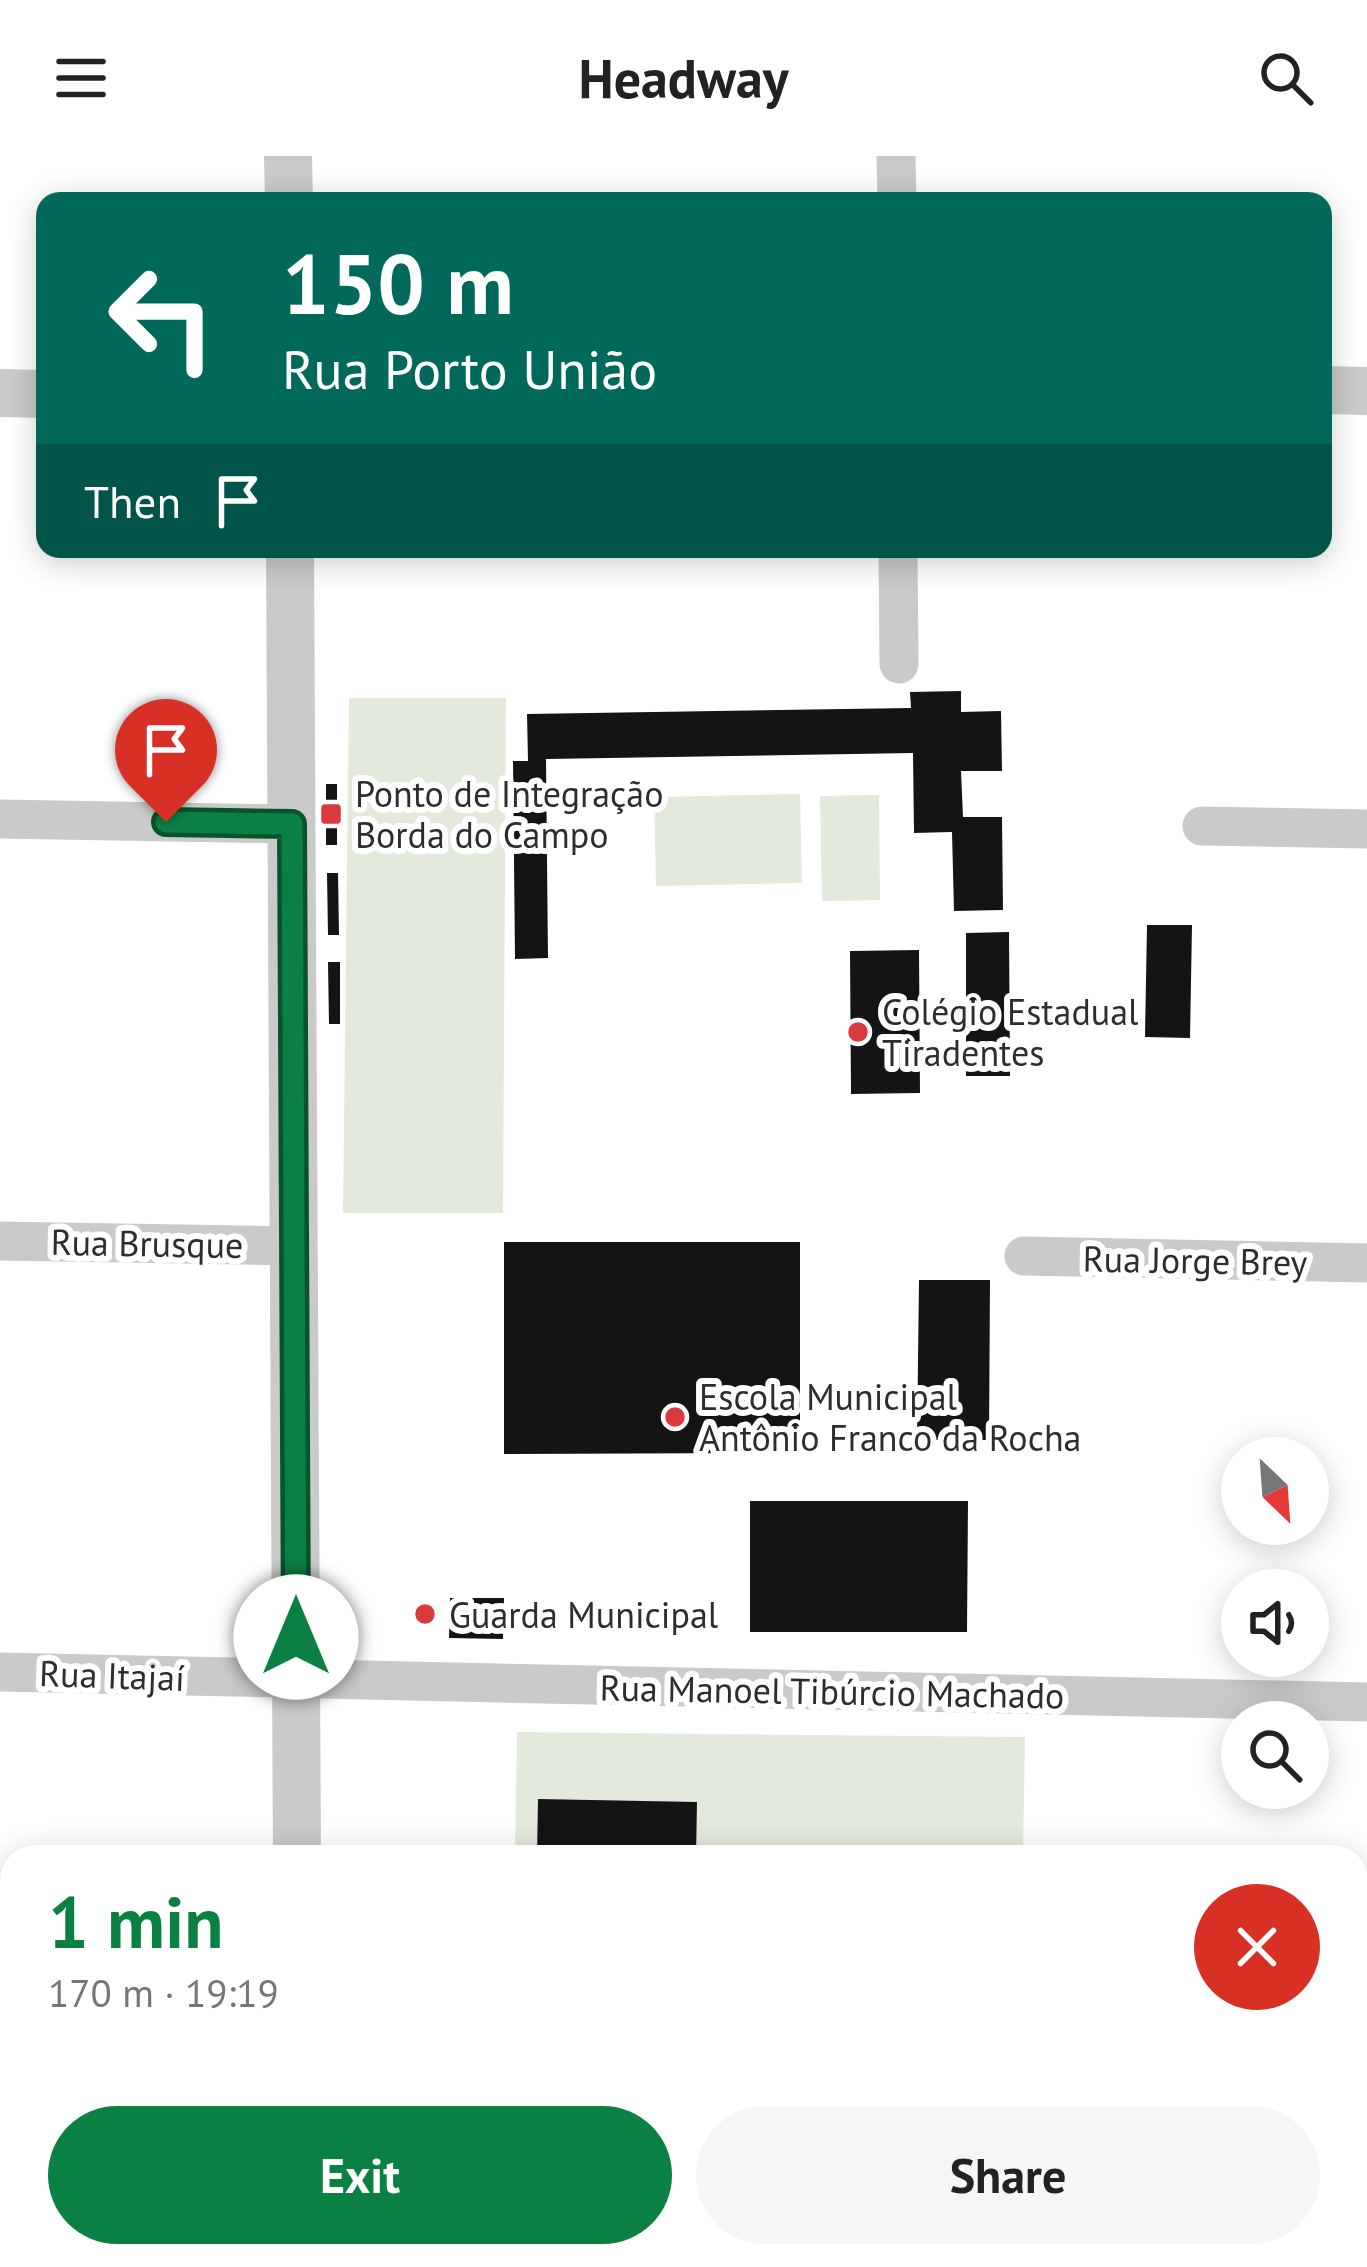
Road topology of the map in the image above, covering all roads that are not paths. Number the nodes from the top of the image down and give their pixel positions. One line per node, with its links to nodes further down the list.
1 (288, 156): 3 (street)
2 (896, 156): 4 (street)
3 (289, 192)
4 (897, 192)
5 (1332, 390): 6 (street)
6 (1367, 391)
7 (0, 393): 8 (street)
8 (36, 394)
9 (290, 558): 13 (street)
10 (898, 558): 11 (street)
11 (899, 664)
12 (0, 819): 13 (street)
13 (292, 824): 17 (street)
14 (1202, 826): 15 (street)
15 (1367, 830)
16 (0, 1241): 17 (street, Rua Brusque)
17 (294, 1246): 21 (street)
18 (1024, 1256): 19 (street, Rua Jorge Brey)
19 (1367, 1263)
20 (0, 1672): 21 (street, Rua Itajaí)
21 (296, 1680): 22 (street, Rua Manoel Tibúrcio Machado); 23 (street)
22 (1367, 1702)
23 (297, 1845)

